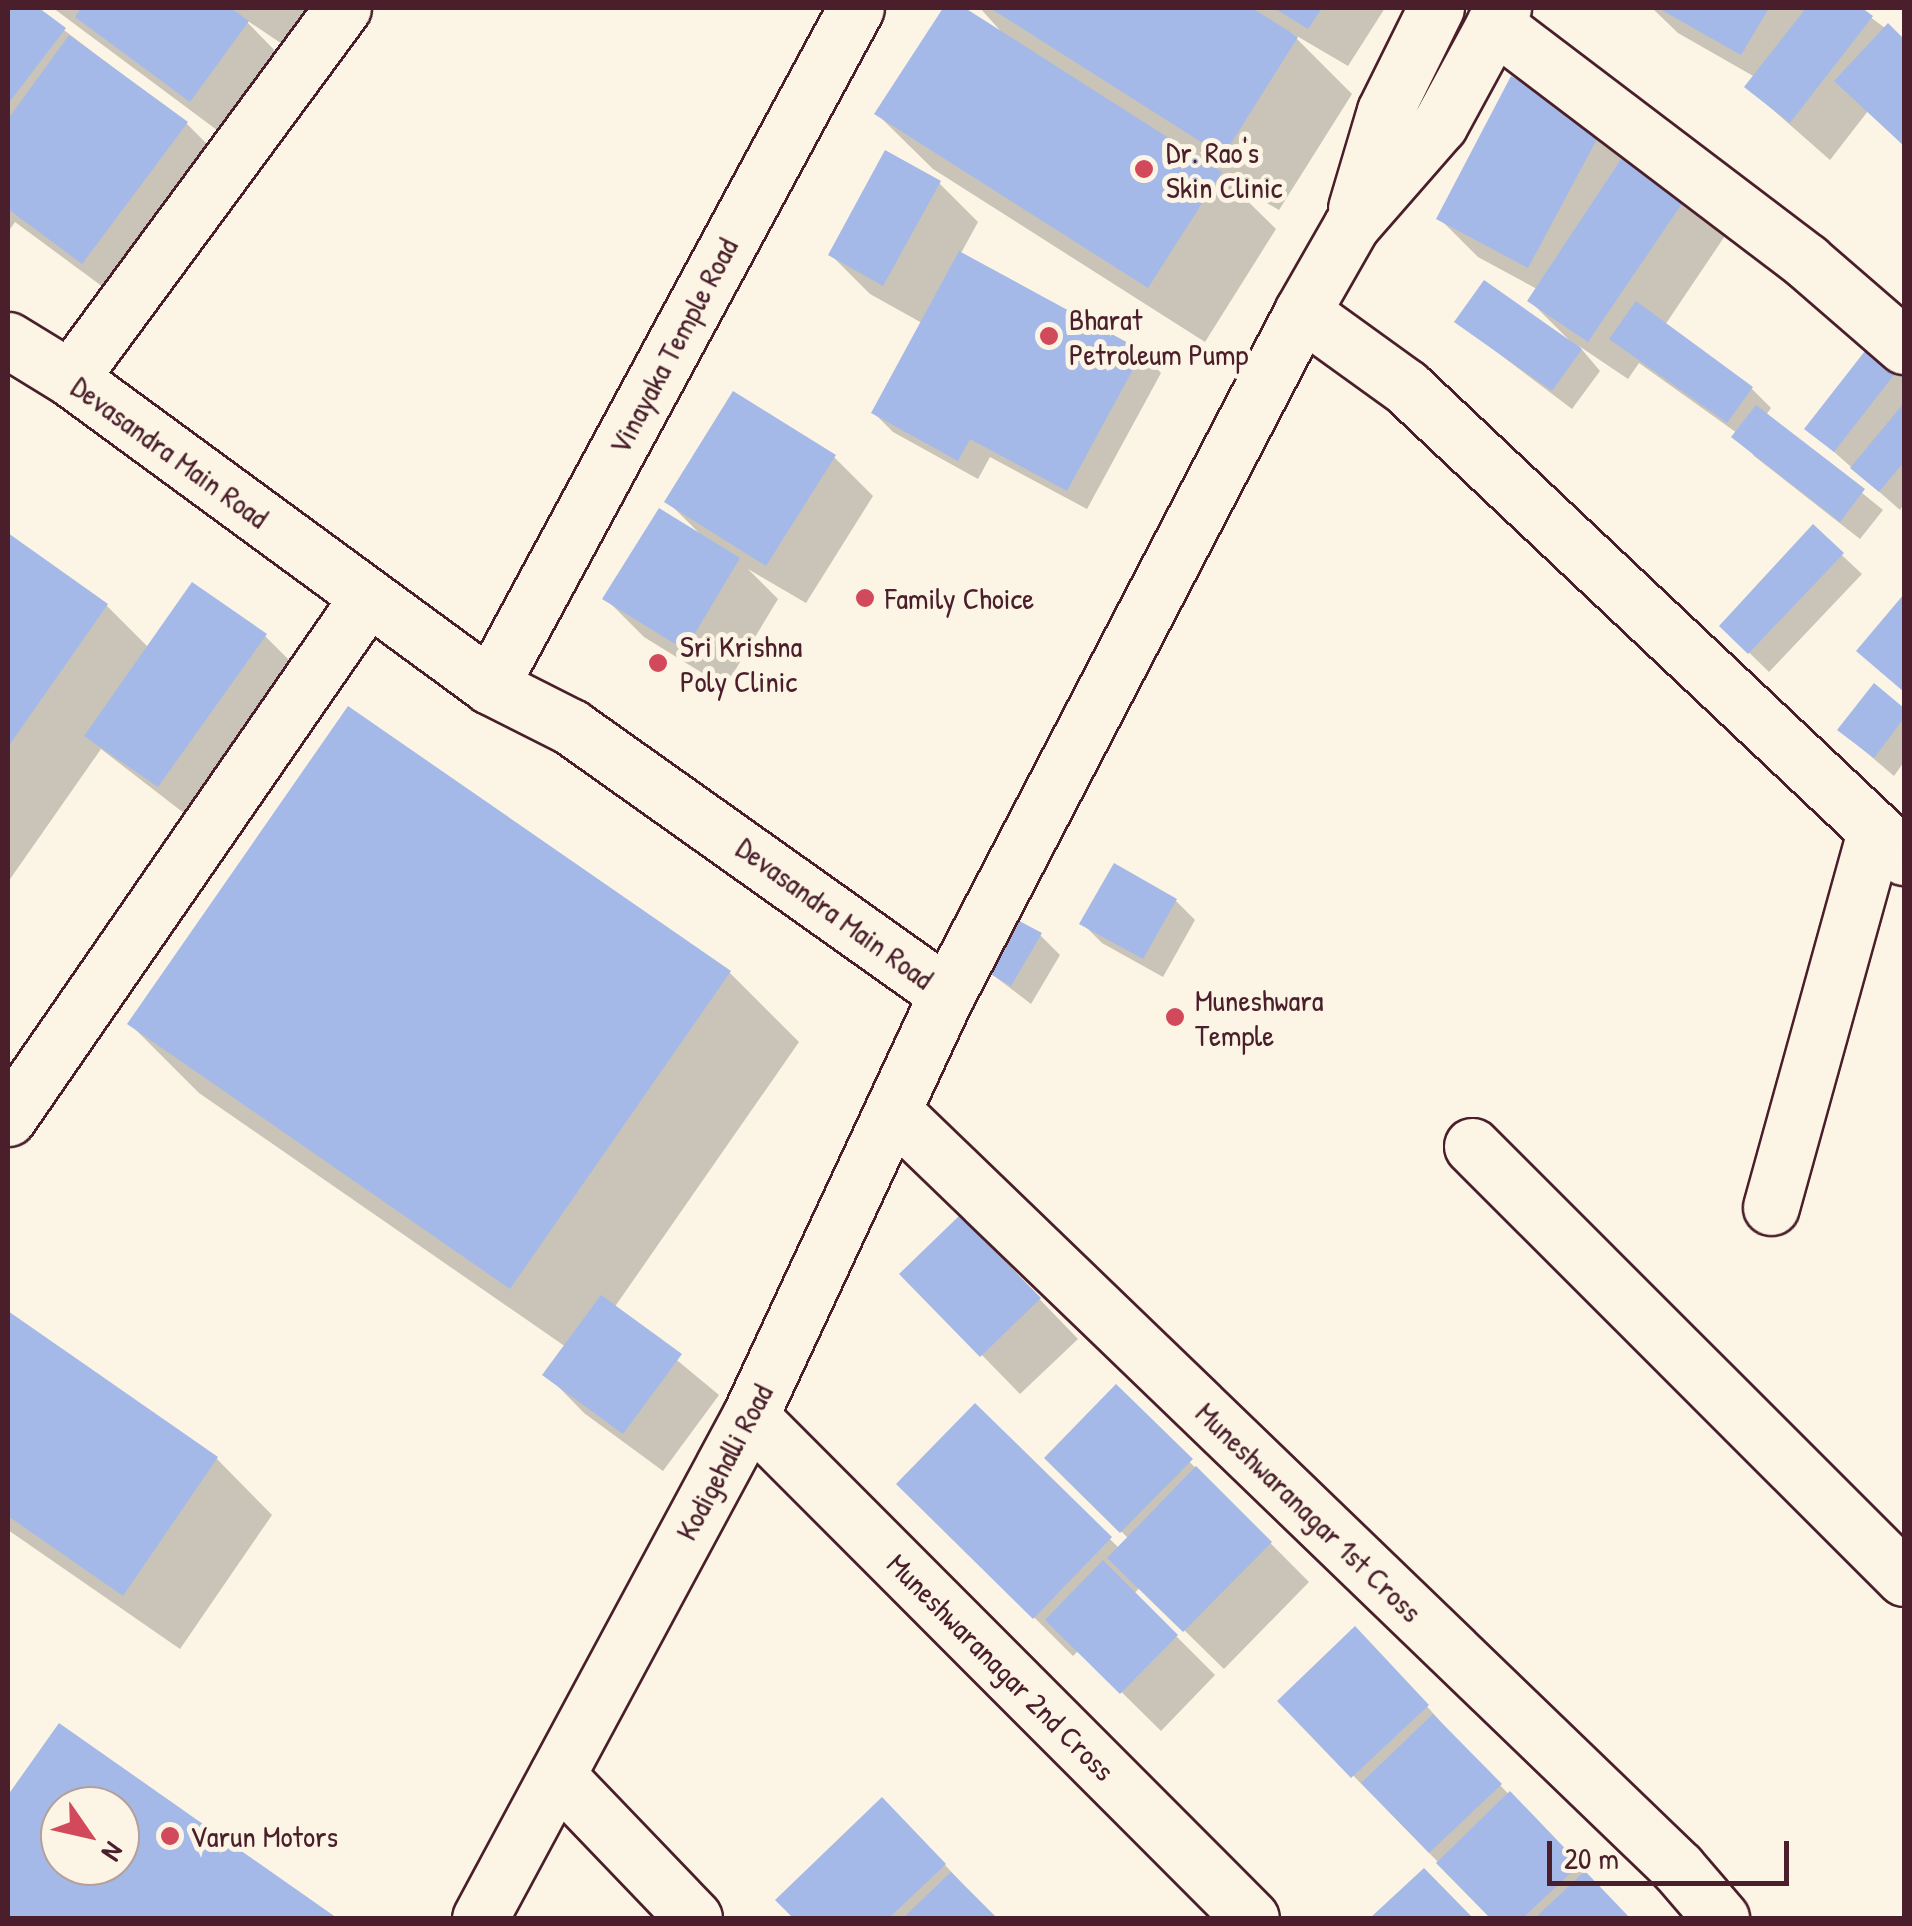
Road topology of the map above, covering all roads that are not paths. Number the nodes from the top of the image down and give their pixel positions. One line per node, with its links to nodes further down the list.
1 (342, 8): 9 (street)
2 (856, 8): 11 (street, Vinayaka Temple Road)
3 (1436, 8): 5 (street, Devasandra Main Road)
4 (1499, 16): 5 (street, Devasandra Main Road); 8 (street)
5 (1352, 226): 6 (street, Devasandra Main Road)
6 (1302, 312): 12 (street); 13 (street, Devasandra Main Road)
7 (8, 340): 9 (street, Devasandra Main Road)
8 (1904, 346)
9 (70, 378): 10 (street, Devasandra Main Road)
10 (368, 597): 11 (street, Devasandra Main Road); 15 (street)
11 (490, 686): 13 (street, Devasandra Main Road)
12 (1890, 844): 17 (street)
13 (935, 985): 14 (street, Kodigehalli Road)
14 (893, 1110): 18 (street, Kodigehalli Road); 24 (street, Muneshwaranagar 1st Cross)
15 (8, 1118)
16 (1472, 1146): 19 (street)
17 (1771, 1207)
18 (750, 1416): 20 (street, Kodigehalli Road); 23 (street, Muneshwaranagar 2nd Cross)
19 (1904, 1578)
20 (557, 1775): 21 (street, Kodigehalli Road); 22 (street)
21 (480, 1918)
22 (694, 1918)
23 (1252, 1918)
24 (1722, 1918)

